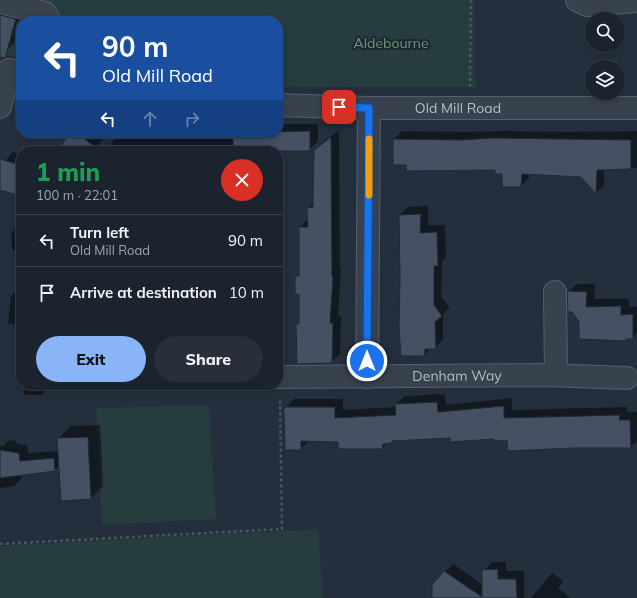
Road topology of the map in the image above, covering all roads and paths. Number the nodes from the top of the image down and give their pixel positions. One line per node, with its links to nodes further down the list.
1 (471, 0): 11 (path)
2 (577, 0): 3 (street)
3 (637, 1)
4 (0, 2): 5 (street)
5 (27, 5): 6 (street)
6 (47, 16)
7 (10, 70): 9 (street)
8 (283, 105): 10 (street, Old Mill Road)
9 (0, 107)
10 (369, 108): 11 (street, Old Mill Road); 16 (street)
11 (470, 108): 12 (street, Old Mill Road)
12 (637, 108)
13 (555, 292): 14 (street)
14 (552, 375): 16 (street, Denham Way); 17 (street, Denham Way)
15 (283, 377): 16 (street, Denham Way)
16 (367, 377)
17 (627, 378)
18 (279, 390): 19 (path)
19 (0, 544)

